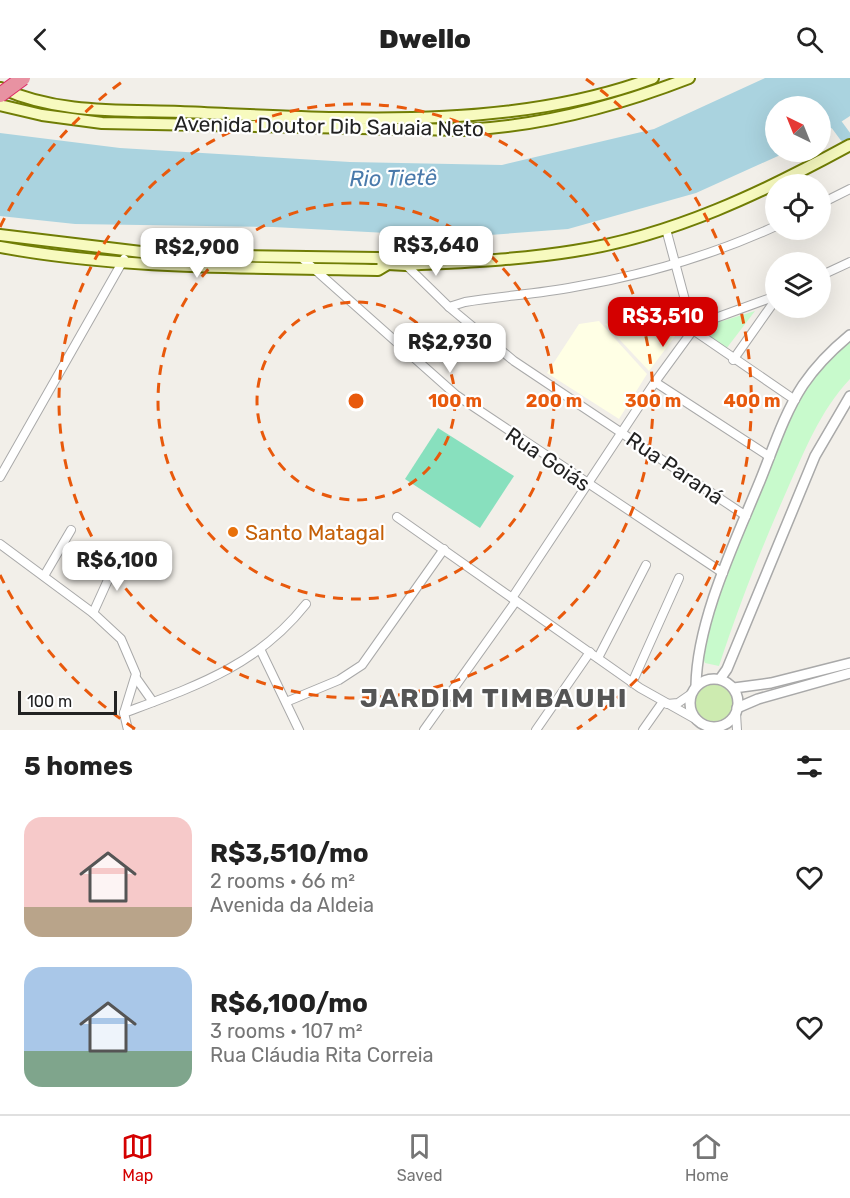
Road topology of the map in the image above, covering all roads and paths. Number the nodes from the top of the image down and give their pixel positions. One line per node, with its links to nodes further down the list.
1 (23, 78): 6 (highway, bridge)
2 (689, 78): 7 (main road, Avenida Doutor Dib Sauaia Neto)
3 (648, 79): 5 (main road, Avenida Doutor Dib Sauaia Neto)
4 (0, 88): 9 (main road, Avenida Doutor Dib Sauaia Neto)
5 (613, 92): 7 (main road); 9 (main road, Avenida Doutor Dib Sauaia Neto)
6 (0, 95)
7 (615, 104): 10 (main road, Avenida Doutor Dib Sauaia Neto)
8 (0, 105): 10 (main road, Avenida Doutor Dib Sauaia Neto)
9 (473, 115): 10 (main road)
10 (473, 129)
11 (850, 145): 12 (main road)
12 (834, 153): 13 (main road); 16 (main road)
13 (850, 158)
14 (850, 189): 15 (street)
15 (831, 198)
16 (666, 229): 25 (street); 26 (main road)
17 (765, 230): 25 (street)
18 (0, 235): 20 (main road)
19 (0, 247): 23 (main road)
20 (127, 252): 21 (main road); 23 (street)
21 (303, 259): 24 (main road); 27 (street, Rua Goiás)
22 (850, 262): 28 (street)
23 (122, 264): 27 (main road); 40 (street)
24 (388, 264): 26 (main road); 27 (main road)
25 (675, 264): 30 (street); 32 (street)
26 (406, 265): 30 (street, Rua Paraná)
27 (310, 268): 41 (street, Rua Goiás)
28 (831, 271)
29 (765, 302): 32 (street)
30 (449, 307): 38 (street, Rua Paraná)
31 (765, 314): 34 (street)
32 (693, 330): 34 (street); 35 (street)
33 (850, 335): 37 (street)
34 (733, 360): 37 (street)
35 (655, 382): 38 (street); 39 (street)
36 (850, 396): 62 (street)
37 (795, 400): 39 (street)
38 (623, 433): 41 (street); 42 (street, Rua Paraná)
39 (770, 457): 42 (street)
40 (0, 477)
41 (588, 485): 49 (street, Rua Goiás); 52 (street)
42 (746, 516): 49 (street)
43 (397, 517): 46 (street)
44 (71, 530): 50 (street)
45 (0, 544): 50 (street)
46 (444, 549): 52 (street); 67 (street)
47 (117, 560): 54 (street)
48 (645, 564): 57 (street)
49 (723, 573): 59 (street)
50 (44, 576): 54 (street)
51 (679, 578): 63 (street)
52 (514, 599): 56 (street); 75 (street)
53 (306, 604): 55 (street)
54 (93, 613): 61 (street)
55 (261, 651): 66 (street); 67 (street)
56 (590, 652): 57 (street); 76 (street)
57 (598, 658): 63 (street)
58 (850, 663): 64 (street)
59 (697, 667): 62 (street); 65 (street)
60 (850, 673): 69 (street)
61 (136, 678): 66 (street); 70 (street)
62 (715, 679): 64 (street); 65 (street)
63 (632, 682): 68 (street)
64 (734, 688): 69 (street)
65 (694, 690): 68 (street); 71 (street)
66 (153, 702): 70 (street)
67 (286, 702): 74 (street)
68 (664, 703): 71 (street); 77 (street)
69 (737, 711): 72 (street); 78 (street)
70 (124, 713): 73 (street)
71 (697, 720): 72 (street)
72 (713, 729)
73 (128, 730)
74 (299, 730)
75 (424, 730)
76 (536, 730)
77 (643, 730)
78 (737, 730)

